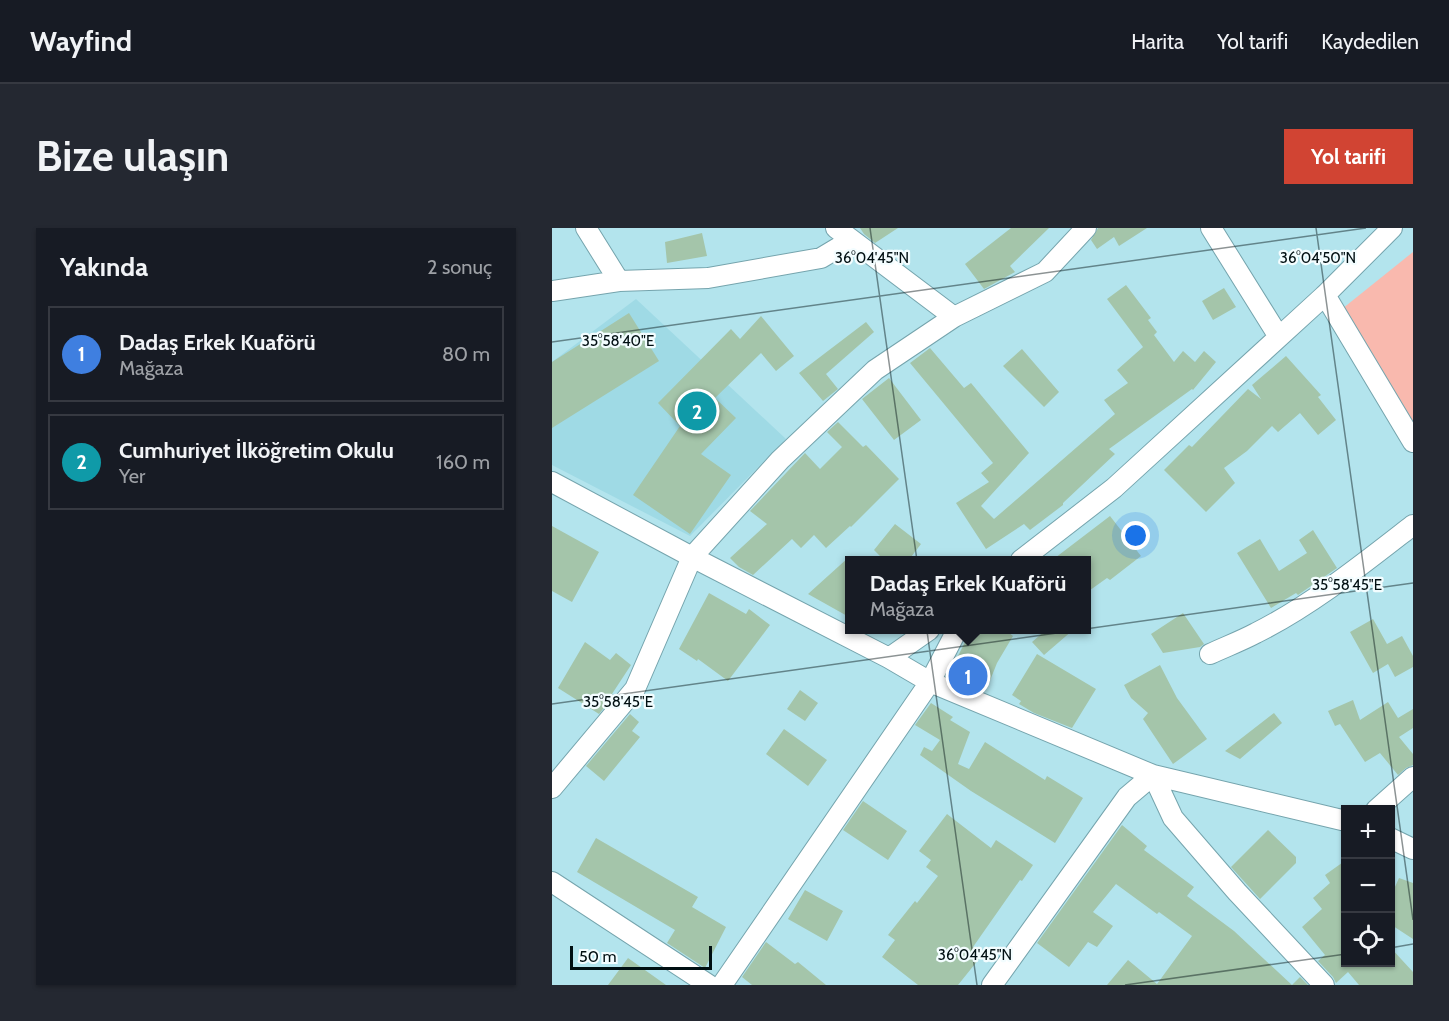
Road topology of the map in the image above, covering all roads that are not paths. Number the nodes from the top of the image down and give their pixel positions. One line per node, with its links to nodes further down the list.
1 (586, 228): 6 (street)
2 (1086, 228): 9 (street)
3 (1211, 228): 10 (street)
4 (1392, 228): 8 (street)
5 (844, 234): 6 (street); 9 (street)
6 (619, 280): 7 (street)
7 (552, 291)
8 (1325, 295): 10 (street); 11 (street)
9 (954, 317): 15 (street)
10 (1279, 337): 14 (street)
11 (1413, 442)
12 (552, 482): 15 (street)
13 (1413, 525): 18 (street)
14 (1027, 556)
15 (692, 557): 19 (street); 23 (street)
16 (922, 634): 19 (street)
17 (955, 634): 20 (street)
18 (1210, 654)
19 (889, 658): 20 (street)
20 (930, 682): 21 (street); 30 (street)
21 (1153, 775): 25 (street); 31 (street); 32 (street)
22 (1413, 777): 24 (street)
23 (552, 788)
24 (1382, 805)
25 (1341, 819)
26 (1395, 840): 27 (street)
27 (1413, 849)
28 (552, 882): 29 (street)
29 (709, 985)
30 (722, 985)
31 (992, 985)
32 (1324, 985)

